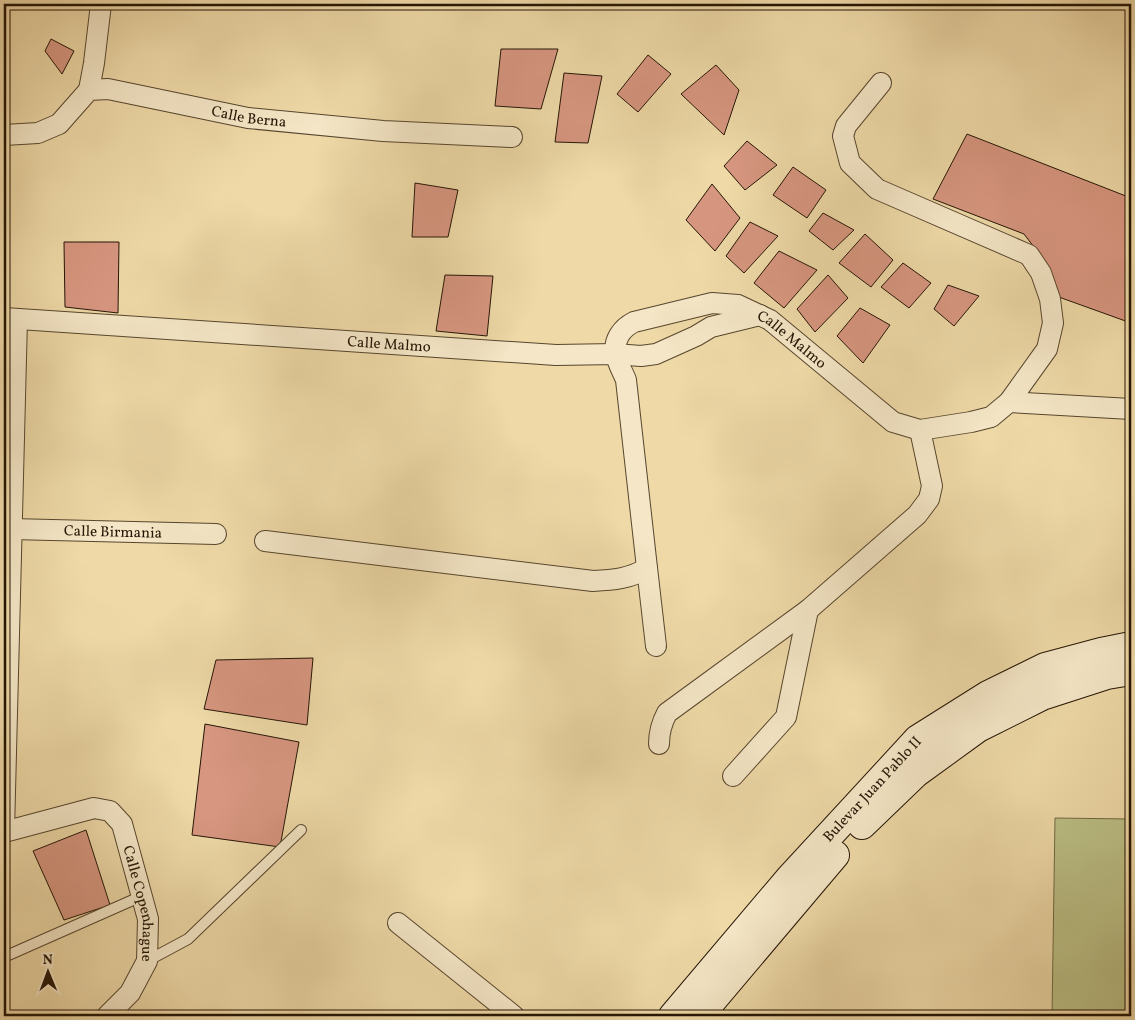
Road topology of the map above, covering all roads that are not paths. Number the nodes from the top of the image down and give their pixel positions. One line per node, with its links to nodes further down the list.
1 (101, 4): 3 (street)
2 (882, 83): 9 (street, Calle Malmo)
3 (90, 90): 4 (street); 5 (street, Calle Berna)
4 (4, 135)
5 (512, 137)
6 (760, 315): 8 (street, Calle Malmo); 8 (street); 11 (street, Calle Malmo)
7 (10, 318): 8 (street, Calle Malmo); 12 (street)
8 (616, 354): 15 (street)
9 (1009, 402): 10 (street); 11 (street, Calle Malmo)
10 (1131, 409)
11 (920, 430): 16 (street)
12 (11, 529): 13 (street, Calle Birmania); 23 (street)
13 (216, 534)
14 (265, 541): 15 (street)
15 (647, 568): 17 (street)
16 (808, 610): 20 (street); 21 (street)
17 (656, 646)
18 (1131, 646): 30 (main road, Bulevar Juan Pablo II)
19 (1131, 671): 31 (main road, Bulevar Juan Pablo II)
20 (660, 744)
21 (733, 776)
22 (300, 830): 27 (lane)
23 (4, 831): 24 (street, Calle Copenhague)
24 (142, 896): 26 (lane); 27 (street, Calle Copenhague)
25 (398, 923): 29 (street)
26 (4, 957)
27 (147, 961): 28 (street, Calle Copenhague)
28 (105, 1014)
29 (514, 1016)
30 (673, 1016)
31 (699, 1016)

